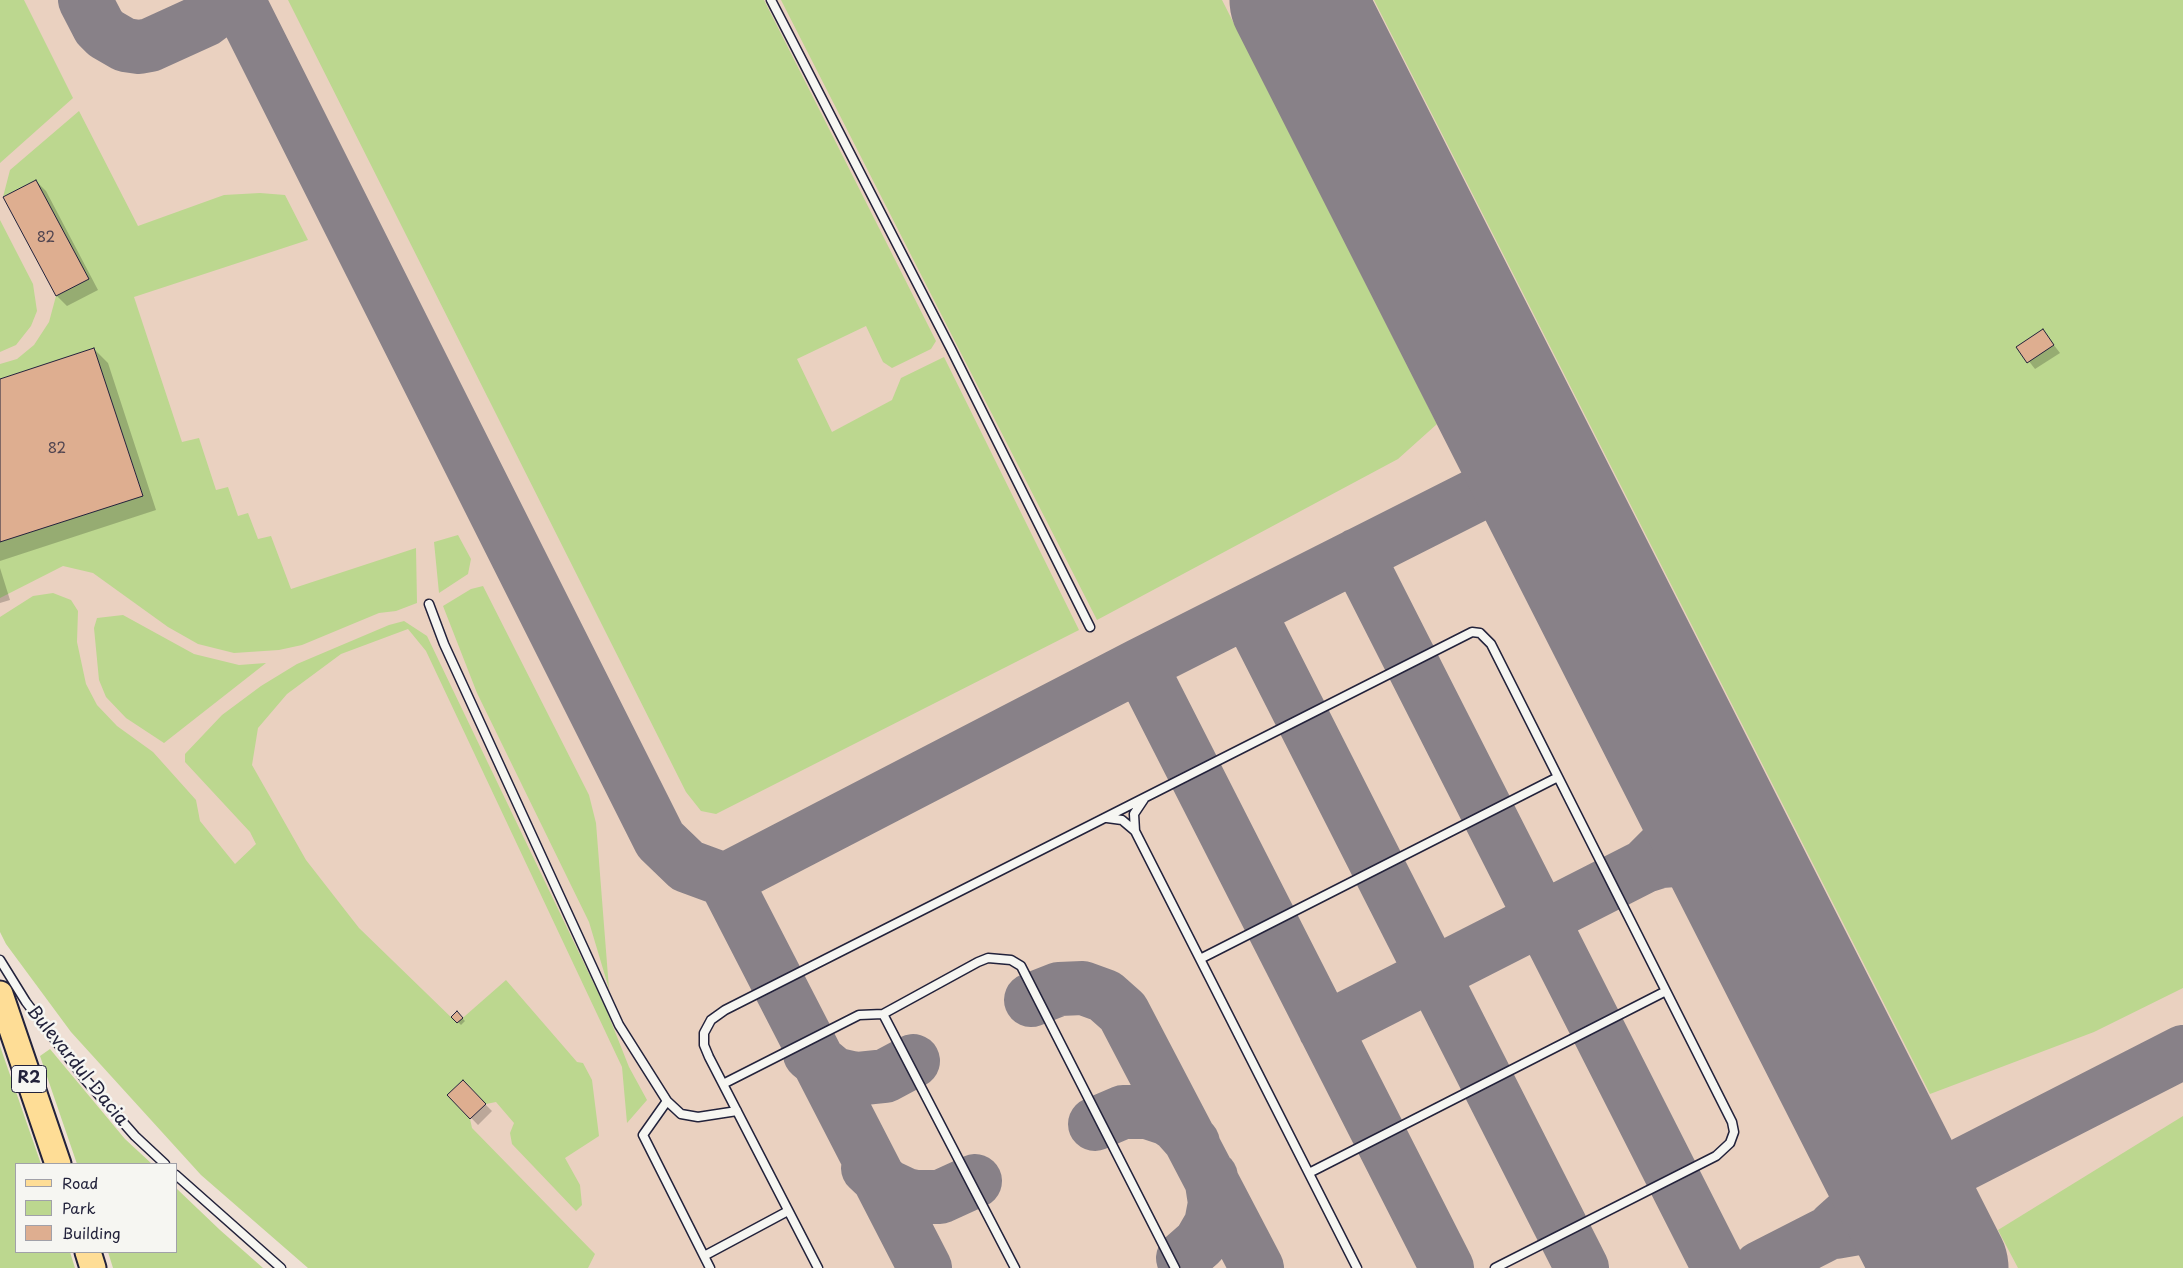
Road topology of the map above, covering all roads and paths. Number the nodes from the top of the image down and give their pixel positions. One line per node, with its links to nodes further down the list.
1 (772, 0): 3 (lane)
2 (429, 604): 14 (lane)
3 (1090, 626)
4 (1558, 777): 5 (lane); 8 (lane); 10 (lane)
5 (1144, 797): 6 (lane); 7 (lane)
6 (1102, 819): 7 (lane); 13 (lane)
7 (1135, 831): 8 (lane)
8 (1200, 959): 18 (lane)
9 (0, 960): 17 (lane, Bulevardul Dacia)
10 (1666, 990): 18 (lane); 30 (lane)
11 (0, 994): 16 (main road, Bulevardul Dacia / R2)
12 (883, 1014): 13 (lane); 27 (lane); 28 (lane)
13 (723, 1084): 15 (lane)
14 (667, 1101): 15 (lane); 22 (lane)
15 (737, 1112): 20 (lane)
16 (58, 1163)
17 (163, 1163)
18 (1309, 1173): 29 (lane)
19 (178, 1177): 24 (lane)
20 (788, 1211): 22 (lane); 26 (lane)
21 (88, 1253): 23 (main road)
22 (704, 1256): 25 (lane)
23 (93, 1268)
24 (281, 1268)
25 (710, 1268)
26 (818, 1268)
27 (1015, 1268)
28 (1175, 1268)
29 (1357, 1268)
30 (1495, 1268)

